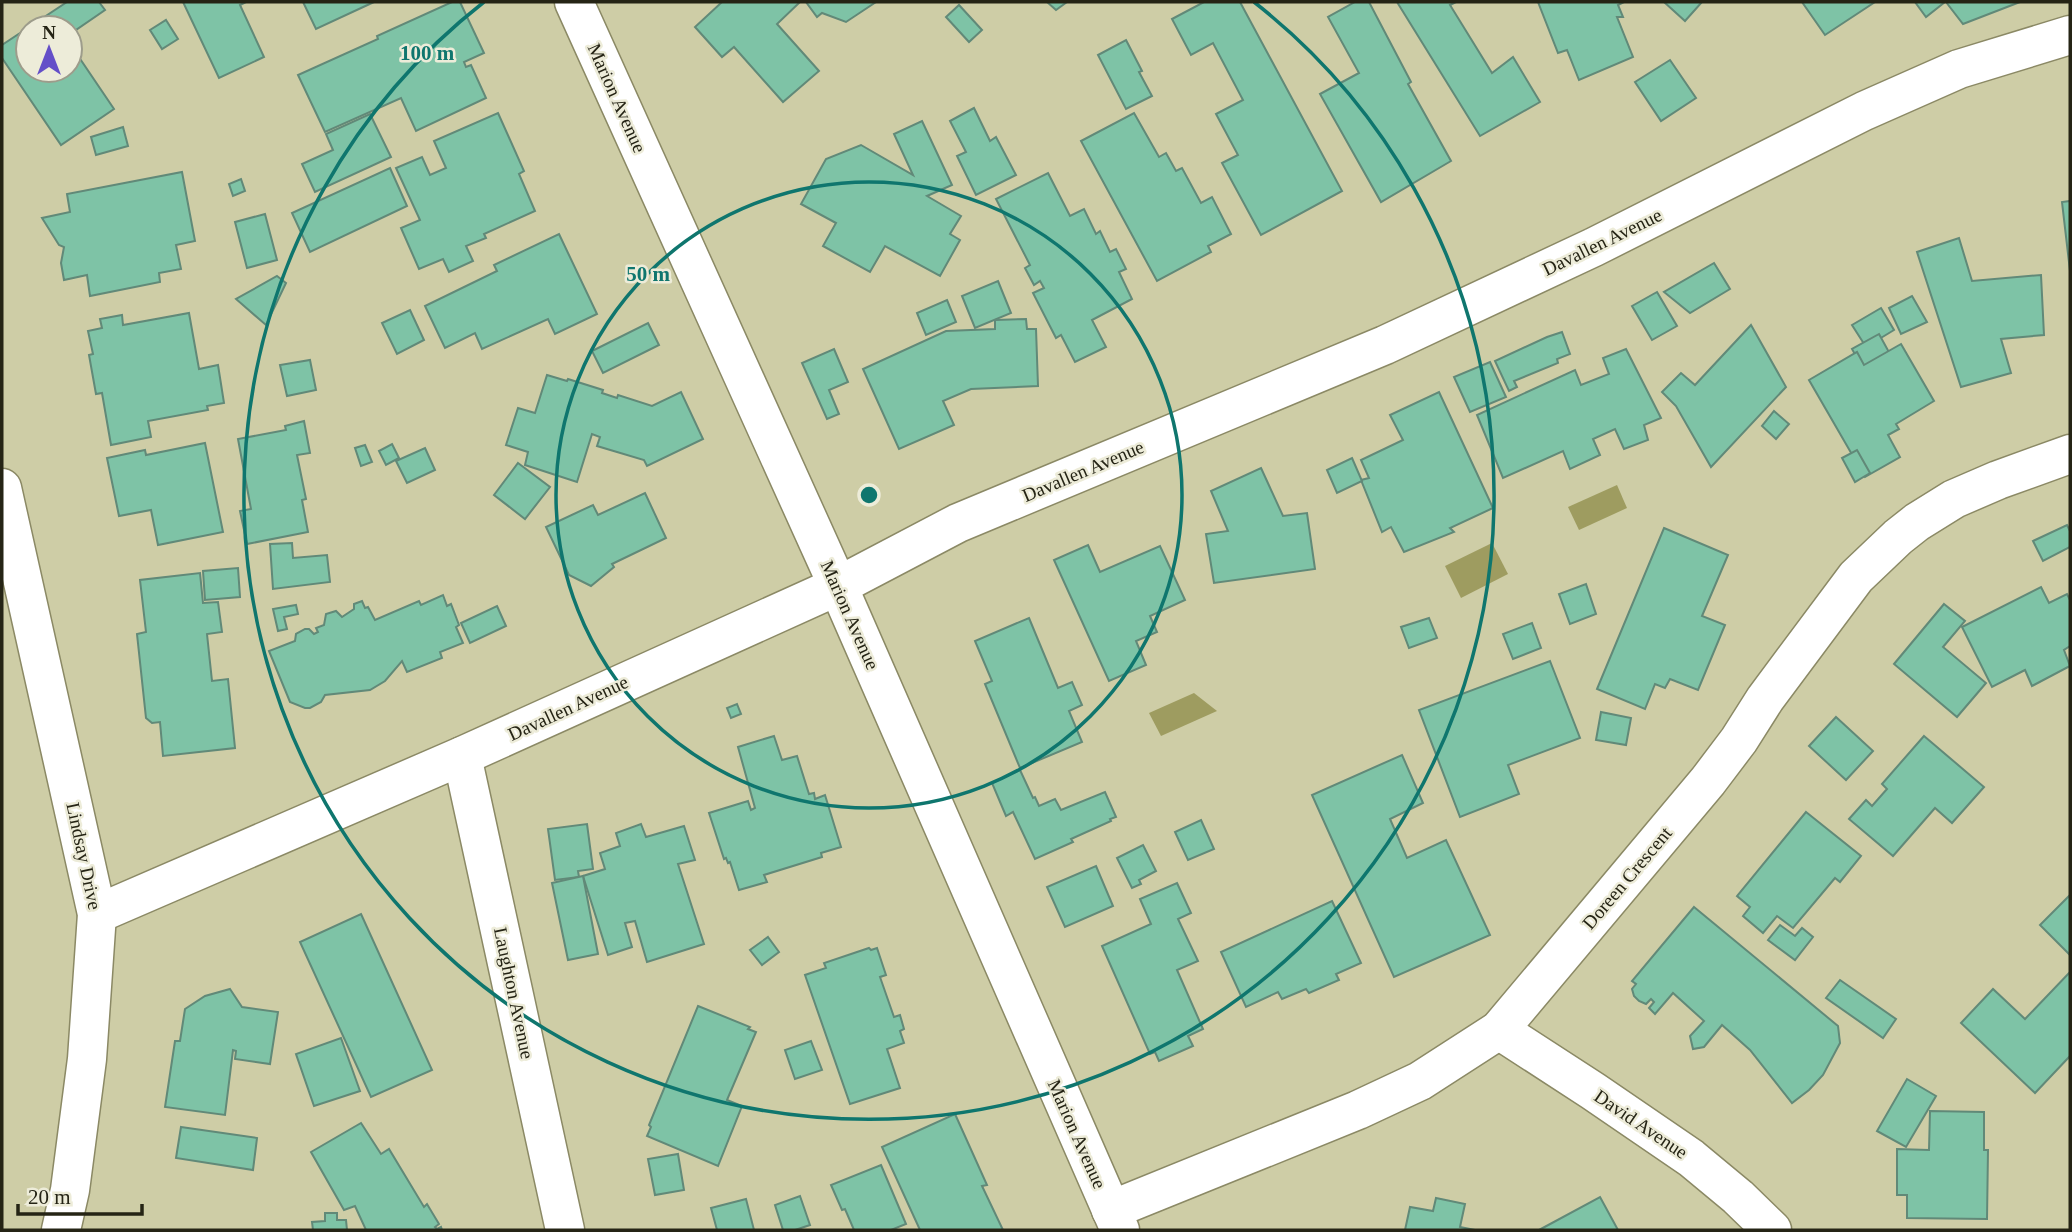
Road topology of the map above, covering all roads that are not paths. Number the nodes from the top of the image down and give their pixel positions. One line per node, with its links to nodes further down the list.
1 (574, 2): 5 (street, Marion Avenue)
2 (2070, 35): 5 (street, Davallen Avenue)
3 (2070, 454): 8 (street, Doreen Crescent)
4 (2, 488): 7 (street, Lindsay Drive)
5 (838, 586): 6 (street, Davallen Avenue); 9 (street, Marion Avenue)
6 (462, 756): 7 (street, Davallen Avenue); 11 (street, Laughton Avenue)
7 (97, 914): 10 (street, Lindsay Drive)
8 (1499, 1030): 9 (street, Doreen Crescent); 12 (street, David Avenue)
9 (1115, 1220)
10 (61, 1230)
11 (565, 1230)
12 (1772, 1230)

